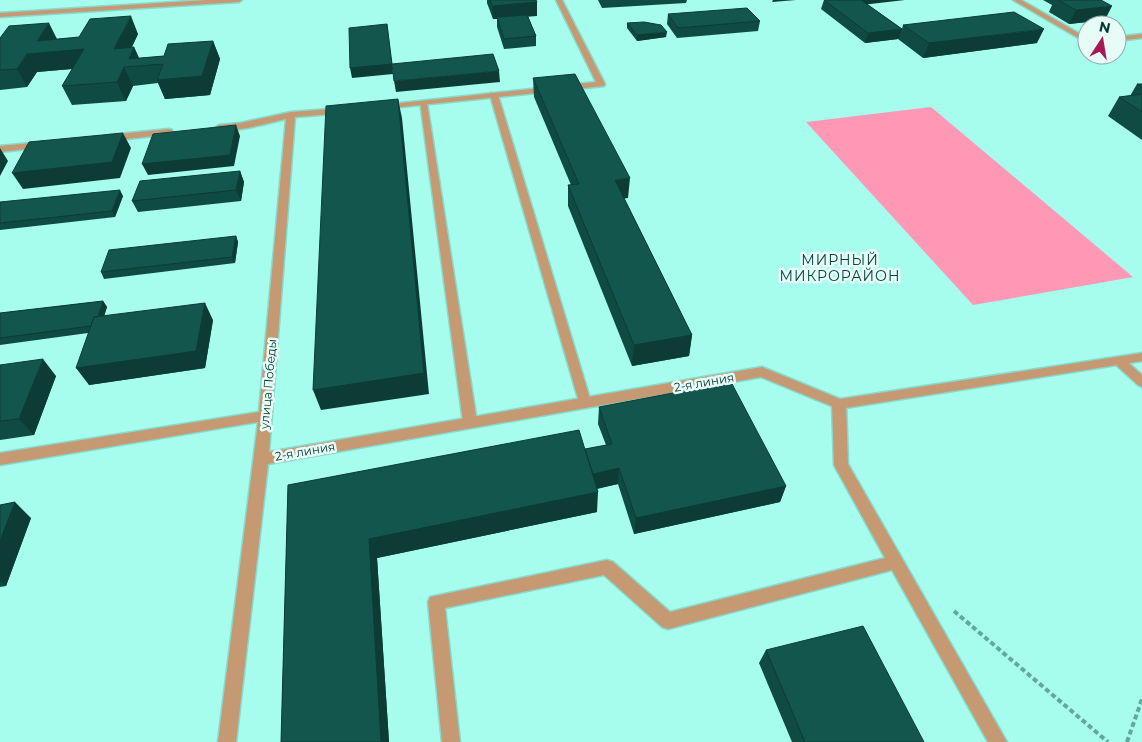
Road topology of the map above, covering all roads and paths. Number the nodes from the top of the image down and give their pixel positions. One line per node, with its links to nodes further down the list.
1 (239, 0): 4 (street)
2 (559, 0): 8 (street)
3 (1016, 0): 5 (street)
4 (0, 15)
5 (1077, 35)
6 (1142, 36): 7 (street)
7 (1127, 38)
8 (494, 95): 9 (street); 21 (street)
9 (423, 103): 10 (street); 24 (street)
10 (376, 107)
11 (348, 110): 12 (street)
12 (291, 116): 13 (street); 23 (street, улица Победы)
13 (211, 128)
14 (182, 131): 15 (street)
15 (96, 140)
16 (48, 144): 17 (street)
17 (0, 149)
18 (1142, 357): 19 (street)
19 (1119, 361): 20 (street); 22 (street)
20 (1142, 382)
21 (585, 402): 22 (street, 2-я линия); 24 (street, 2-я линия)
22 (838, 404): 27 (street)
23 (266, 416): 25 (street); 26 (street, улица Победы)
24 (470, 422): 26 (street, 2-я линия)
25 (0, 459)
26 (262, 459): 30 (street, улица Победы)
27 (896, 562): 31 (street); 32 (street)
28 (949, 607): 33 (path)
29 (1142, 700): 34 (path)
30 (227, 742)
31 (451, 742)
32 (998, 742)
33 (1108, 742)
34 (1127, 742)

